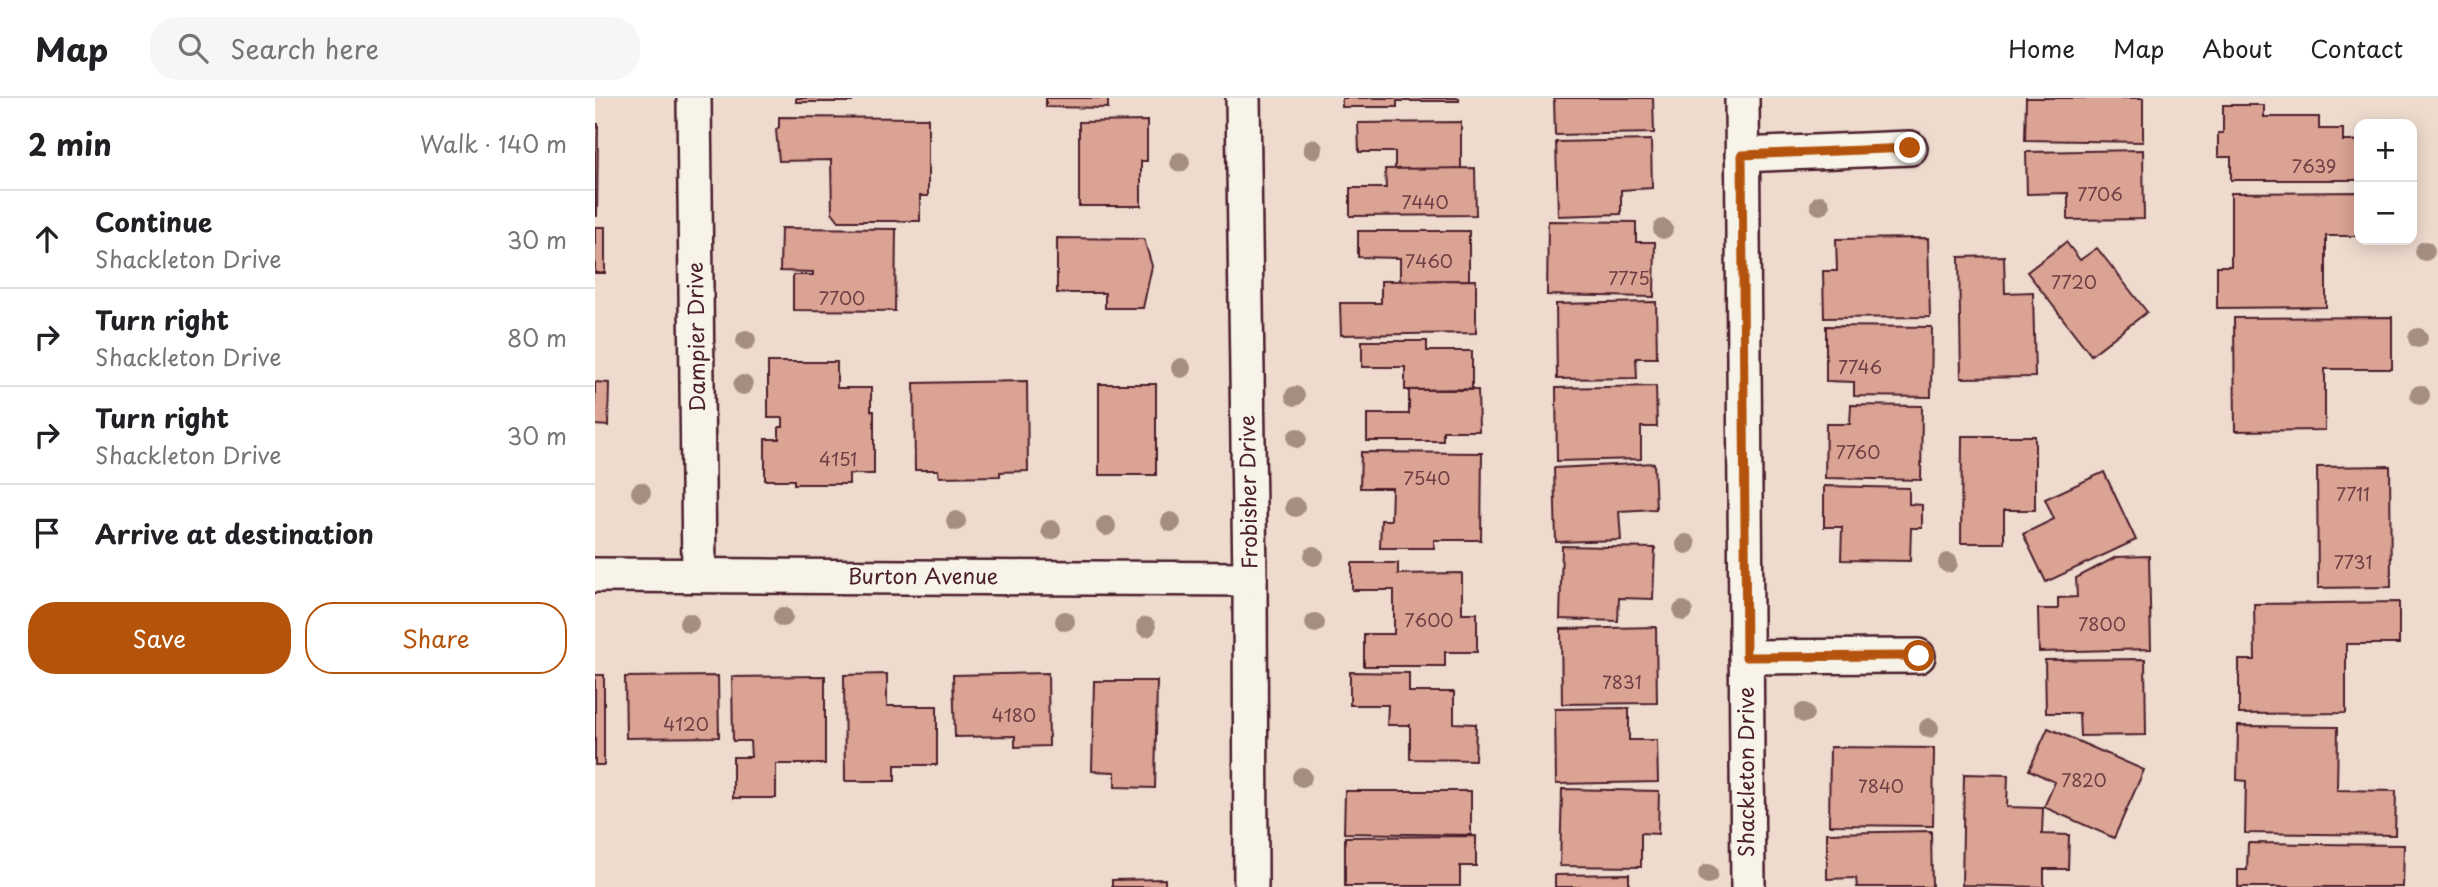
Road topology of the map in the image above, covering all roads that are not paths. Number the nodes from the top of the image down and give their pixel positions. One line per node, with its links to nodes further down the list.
1 (694, 98): 7 (street, Dampier Drive)
2 (1243, 98): 8 (street, Frobisher Drive)
3 (1742, 98): 5 (street, Shackleton Drive)
4 (1910, 148): 5 (street)
5 (1742, 155): 10 (street, Shackleton Drive)
6 (595, 575): 7 (street, Burton Avenue)
7 (699, 575): 8 (street, Burton Avenue)
8 (1250, 579): 11 (street, Frobisher Drive)
9 (1919, 656): 10 (street, Shackleton Drive)
10 (1746, 657): 12 (street, Shackleton Drive)
11 (1251, 887)
12 (1748, 887)

